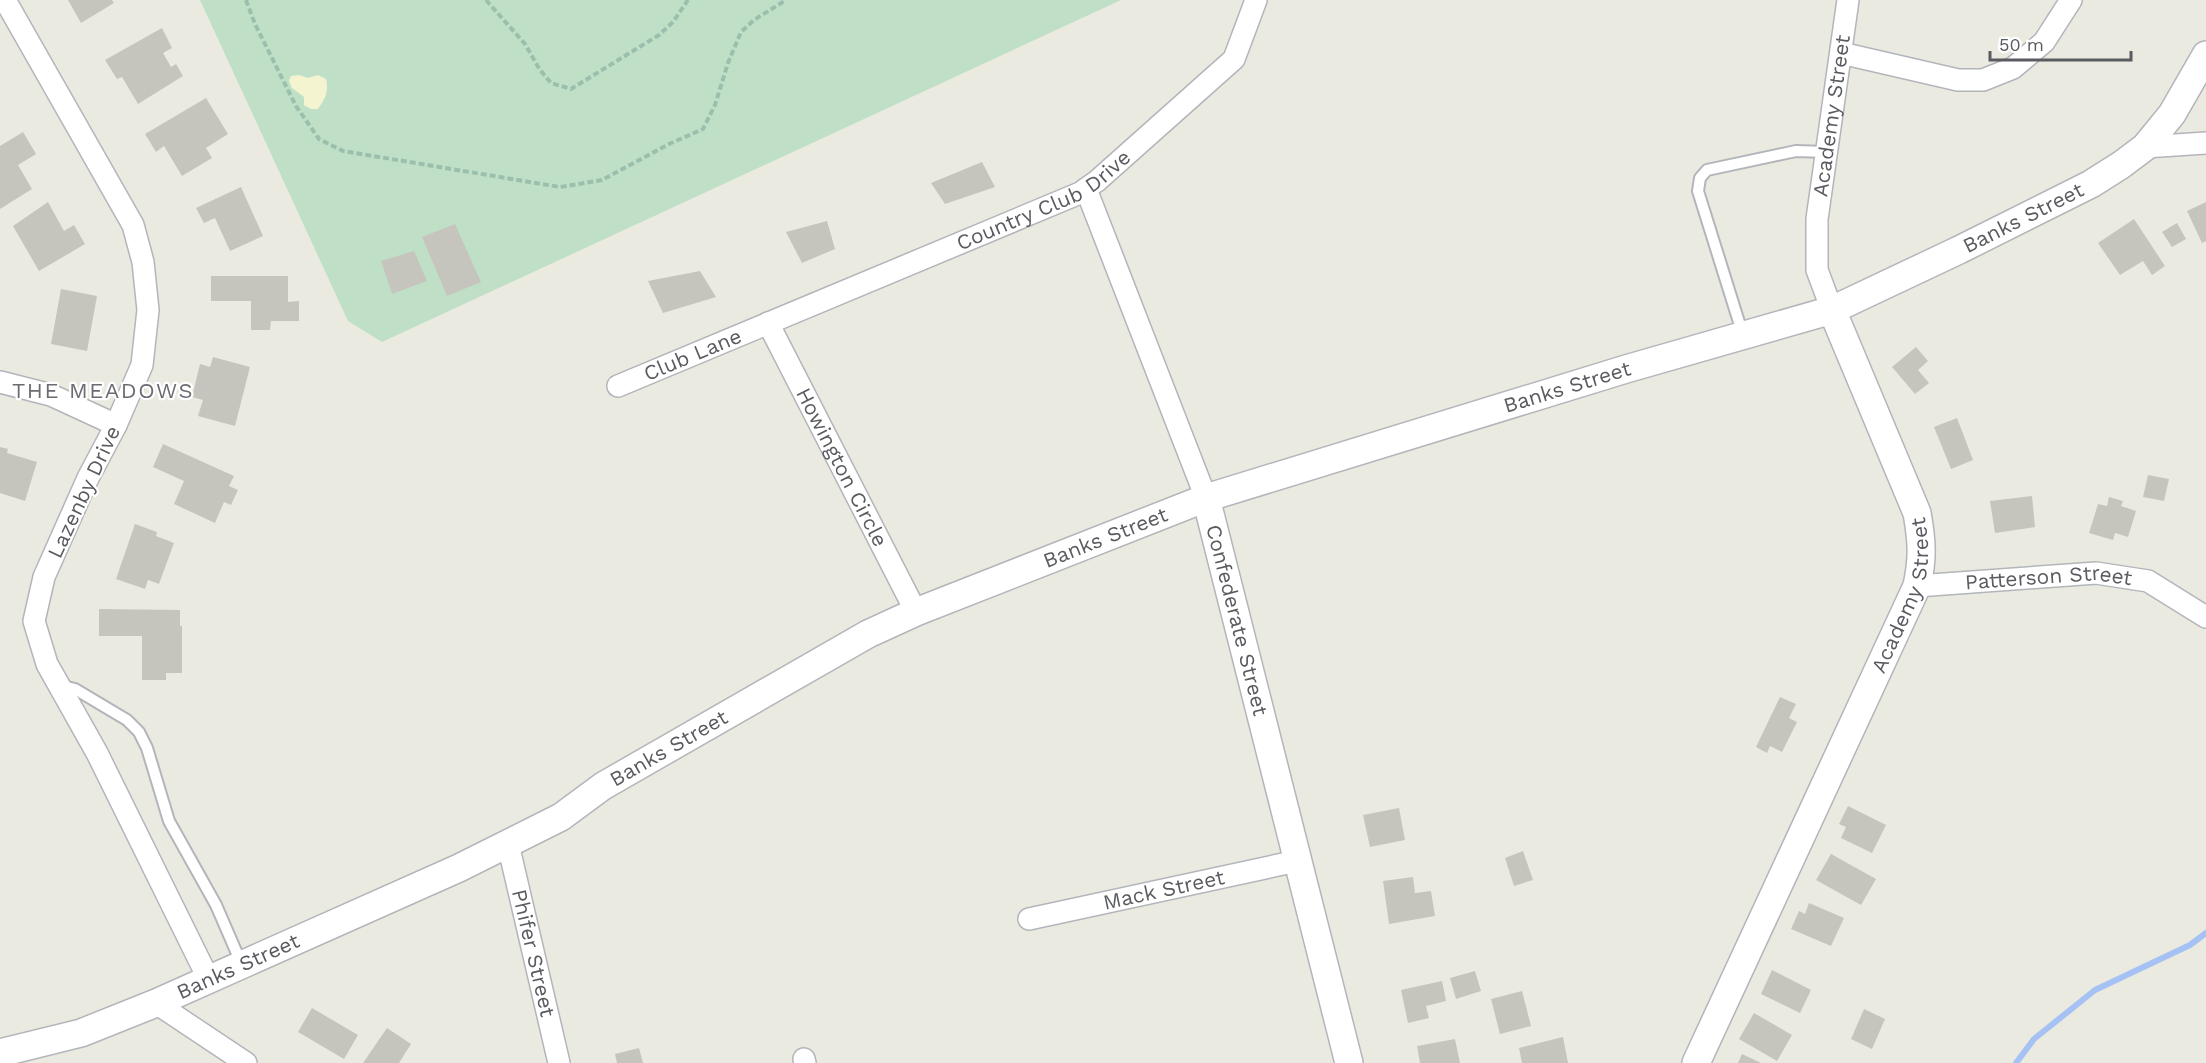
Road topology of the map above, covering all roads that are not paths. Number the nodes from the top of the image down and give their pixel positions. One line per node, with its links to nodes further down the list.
1 (5, 0): 16 (street, Lazenby Drive)
2 (1256, 0): 10 (street, Country Club Drive)
3 (1848, 0): 5 (street, Academy Street)
4 (2071, 0): 5 (street)
5 (1841, 53): 9 (street, Academy Street)
6 (2206, 55): 8 (street, Banks Street)
7 (2206, 143): 8 (street)
8 (2145, 147): 11 (street, Banks Street)
9 (1827, 152): 11 (street, Academy Street); 13 (lane)
10 (1086, 189): 12 (street, Country Club Drive); 17 (street, Confederate Street)
11 (1832, 310): 13 (street, Banks Street); 18 (street, Academy Street)
12 (768, 323): 15 (street, Club Lane); 19 (street, Howington Circle)
13 (1744, 335): 17 (street, Banks Street)
14 (0, 382): 16 (street)
15 (618, 386)
16 (116, 425): 21 (street, Lazenby Drive)
17 (1206, 498): 19 (street, Banks Street); 23 (street, Confederate Street)
18 (1917, 586): 20 (street, Patterson Street); 32 (street, Academy Street)
19 (916, 612): 22 (street, Banks Street)
20 (2206, 617)
21 (58, 684): 25 (lane); 26 (street, Lazenby Drive)
22 (508, 844): 25 (street, Banks Street); 30 (street, Phifer Street)
23 (1298, 861): 24 (street, Mack Street); 31 (street, Confederate Street)
24 (1029, 918)
25 (242, 965): 26 (street, Banks Street)
26 (209, 980): 27 (street, Banks Street)
27 (156, 1004): 28 (street, Banks Street); 29 (street)
28 (0, 1053)
29 (246, 1063)
30 (559, 1063)
31 (1348, 1063)
32 (1696, 1063)

